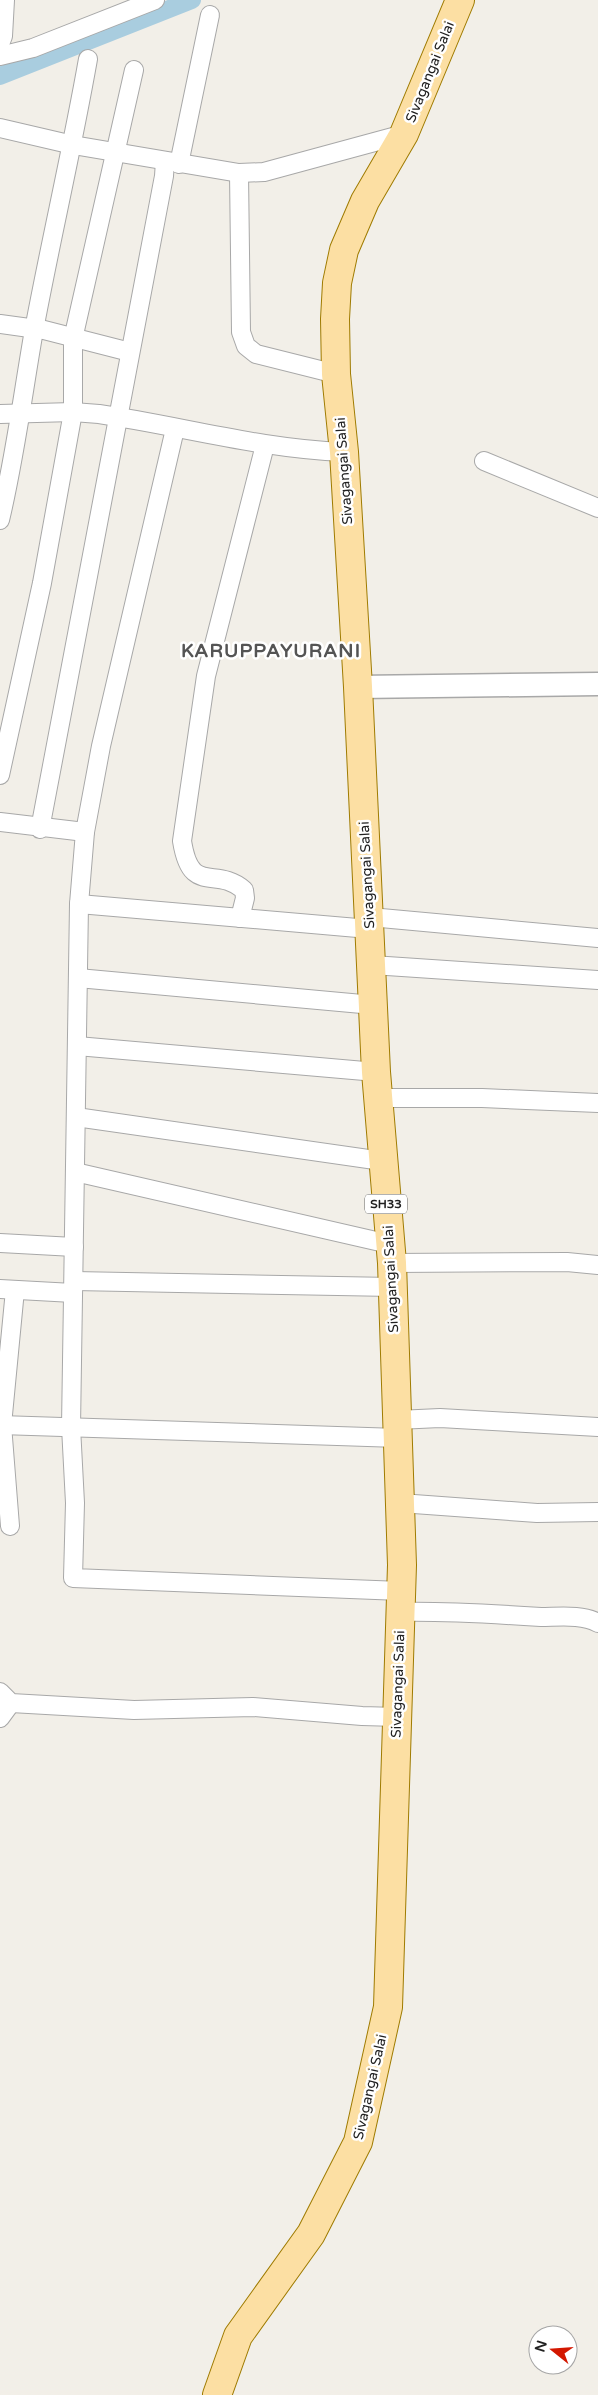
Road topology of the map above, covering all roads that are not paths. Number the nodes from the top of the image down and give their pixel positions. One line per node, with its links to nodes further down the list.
1 (5, 0): 5 (street)
2 (155, 0): 6 (street)
3 (460, 0): 10 (main road, Sivagangai Salai / SH33)
4 (210, 15): 13 (street)
5 (0, 44)
6 (0, 56)
7 (88, 59): 11 (street)
8 (134, 70): 12 (street)
9 (0, 128): 11 (street)
10 (404, 134): 14 (street); 19 (main road, Sivagangai Salai / SH33)
11 (73, 145): 12 (street); 16 (street)
12 (116, 151): 13 (street); 17 (street)
13 (172, 163): 14 (street); 18 (street)
14 (239, 173): 19 (street)
15 (0, 324): 16 (street)
16 (34, 330): 17 (street); 21 (street)
17 (73, 339): 18 (street); 20 (street)
18 (130, 352): 23 (street)
19 (336, 374): 26 (main road, Sivagangai Salai / SH33)
20 (73, 412): 21 (street); 23 (street); 32 (street)
21 (19, 413): 22 (street); 29 (street)
22 (0, 414)
23 (118, 417): 24 (street); 34 (street)
24 (176, 430): 25 (street); 35 (street)
25 (265, 445): 26 (street); 37 (street)
26 (344, 452): 31 (main road, Sivagangai Salai / SH33)
27 (484, 460): 28 (street)
28 (598, 508)
29 (0, 520)
30 (598, 684): 31 (street)
31 (358, 687): 38 (main road, Sivagangai Salai / SH33)
32 (0, 774)
33 (0, 822): 34 (street)
34 (40, 829): 35 (street)
35 (85, 832): 36 (street)
36 (80, 904): 37 (street); 41 (street)
37 (240, 918): 38 (street)
38 (370, 923): 39 (street); 40 (main road, Sivagangai Salai / SH33)
39 (598, 938)
40 (372, 965): 42 (street); 43 (main road, Sivagangai Salai / SH33)
41 (78, 978): 43 (street); 44 (street)
42 (598, 980)
43 (373, 1004): 45 (main road, Sivagangai Salai / SH33)
44 (77, 1046): 45 (street); 47 (street)
45 (378, 1085): 46 (street); 48 (main road, Sivagangai Salai / SH33)
46 (598, 1103)
47 (76, 1117): 48 (street); 49 (street)
48 (382, 1161): 52 (main road, Sivagangai Salai / SH33)
49 (75, 1172): 51 (street); 52 (street)
50 (0, 1243): 51 (street)
51 (74, 1247): 54 (street)
52 (391, 1265): 53 (street); 54 (street); 59 (main road, Sivagangai Salai / SH33)
53 (598, 1265)
54 (74, 1287): 55 (street); 57 (street)
55 (8, 1289): 56 (street)
56 (1, 1425): 57 (street); 62 (street)
57 (72, 1427): 59 (street); 63 (street)
58 (598, 1427): 59 (street)
59 (398, 1429): 60 (main road, Sivagangai Salai / SH33)
60 (400, 1503): 61 (street); 63 (main road, Sivagangai Salai / SH33)
61 (598, 1512)
62 (10, 1526)
63 (401, 1602): 64 (street); 66 (main road, Sivagangai Salai / SH33)
64 (598, 1623)
65 (4, 1704): 66 (street)
66 (397, 1716): 67 (main road, Sivagangai Salai / SH33)
67 (217, 2395)

